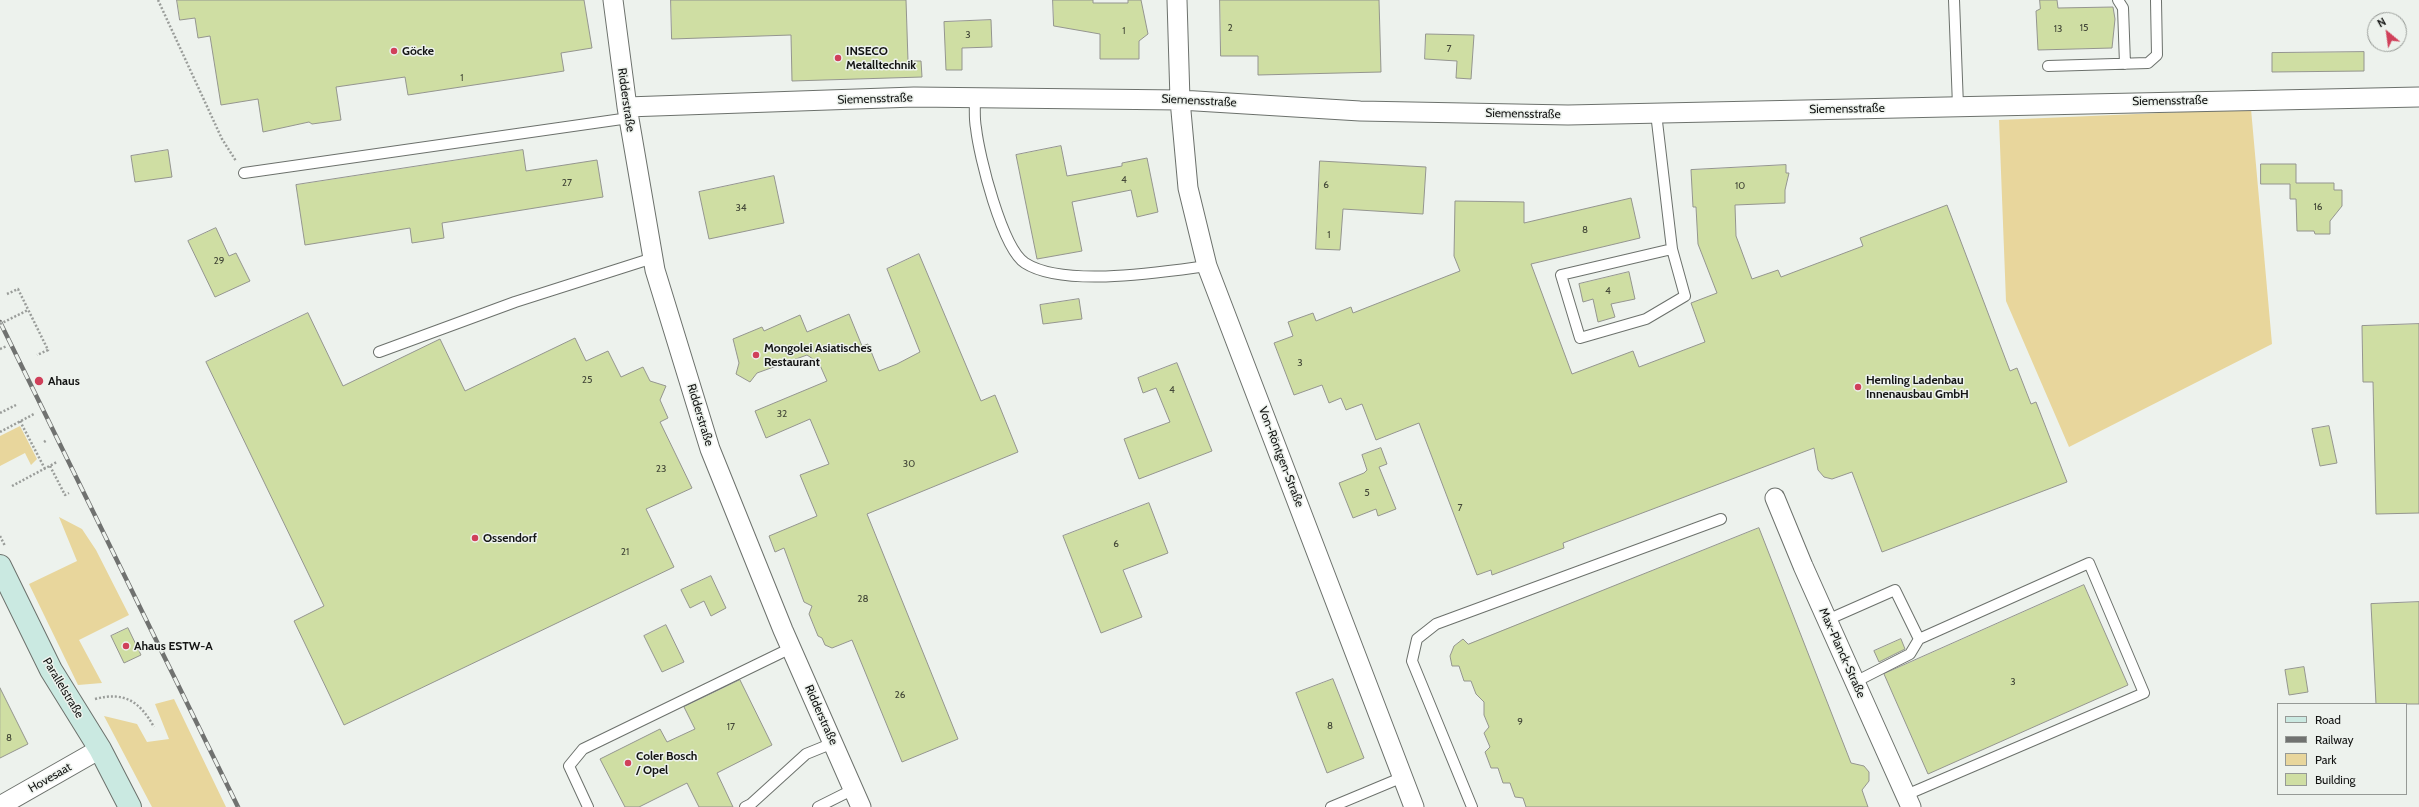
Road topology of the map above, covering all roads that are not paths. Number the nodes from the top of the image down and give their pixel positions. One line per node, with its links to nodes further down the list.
1 (613, 0): 12 (street, Ridderstraße)
2 (1177, 0): 10 (street, Von-Röntgen-Straße)
3 (1954, 0): 11 (lane)
4 (2118, 0): 6 (lane)
5 (2156, 1): 6 (lane)
6 (2125, 64): 7 (lane)
7 (2048, 66)
8 (2419, 97): 11 (street, Siemensstraße)
9 (975, 98): 10 (street, Siemensstraße); 12 (street, Siemensstraße); 17 (lane)
10 (1180, 100): 13 (street, Siemensstraße); 17 (street, Von-Röntgen-Straße)
11 (1958, 106): 13 (street, Siemensstraße)
12 (628, 112): 14 (lane); 16 (street, Ridderstraße)
13 (1656, 113): 15 (lane)
14 (244, 173)
15 (1672, 249): 15 (lane)
16 (653, 258): 18 (lane); 24 (street, Ridderstraße)
17 (1207, 266): 28 (street, Von-Röntgen-Straße)
18 (379, 352)
19 (1775, 498): 22 (street, Max-Planck-Straße)
20 (1721, 519): 39 (lane)
21 (0, 566): 27 (main road, Parallelstraße)
22 (1827, 620): 23 (lane); 25 (street, Max-Planck-Straße)
23 (1919, 639): 25 (lane); 30 (lane)
24 (791, 648): 26 (street, Ridderstraße); 33 (lane)
25 (1855, 682): 30 (street, Max-Planck-Straße)
26 (833, 743): 29 (street, Ridderstraße); 34 (lane)
27 (100, 749): 31 (street, Hovesaat); 32 (main road, Parallelstraße)
28 (1403, 777): 37 (lane); 38 (street, Von-Röntgen-Straße)
29 (854, 789): 35 (lane); 36 (street, Ridderstraße)
30 (1909, 801)
31 (0, 806)
32 (130, 807)
33 (588, 807)
34 (745, 807)
35 (818, 807)
36 (861, 807)
37 (1331, 807)
38 (1414, 807)
39 (1472, 807)

